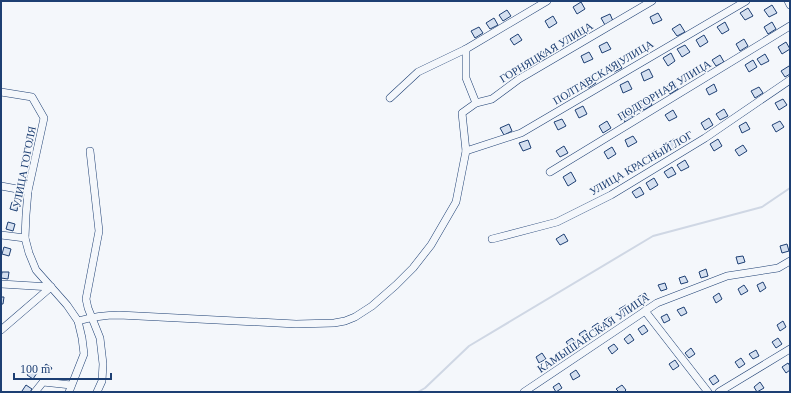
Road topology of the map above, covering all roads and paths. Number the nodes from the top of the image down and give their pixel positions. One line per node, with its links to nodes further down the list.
1 (547, 1): 7 (street)
2 (652, 1): 11 (street, ГОРНЯЦКАЯ УЛИЦА)
3 (746, 1): 12 (street, ПОЛТАВСКАЯ УЛИЦА)
4 (788, 1): 5 (street)
5 (790, 5)
6 (790, 26): 14 (street, ПОДГОРНАЯ УЛИЦА)
7 (466, 49): 10 (street); 11 (street)
8 (790, 80): 19 (street, УЛИЦА КРАСНЫЙ ЛОГ)
9 (1, 92): 16 (street, УЛИЦА ГОГОЛЯ)
10 (390, 98)
11 (476, 103): 12 (street, ГОРНЯЦКАЯ УЛИЦА)
12 (466, 150): 24 (street)
13 (90, 151): 24 (street)
14 (550, 172)
15 (1, 186): 16 (street)
16 (28, 191): 18 (street, УЛИЦА ГОГОЛЯ)
17 (1, 235): 18 (street)
18 (26, 238): 22 (street, УЛИЦА ГОГОЛЯ)
19 (492, 239)
20 (790, 261): 23 (street, КАМЫШАНСКАЯ УЛИЦА)
21 (1, 284): 22 (street)
22 (50, 287): 25 (street, УЛИЦА ГОГОЛЯ); 26 (street)
23 (645, 311): 31 (street, КАМЫШАНСКАЯ УЛИЦА); 32 (street)
24 (92, 317): 25 (street); 30 (street)
25 (78, 320): 28 (street, УЛИЦА ГОГОЛЯ)
26 (1, 330)
27 (790, 349): 33 (street)
28 (70, 389): 29 (street)
29 (35, 392)
30 (97, 392)
31 (524, 392)
32 (708, 392)
33 (719, 392)

